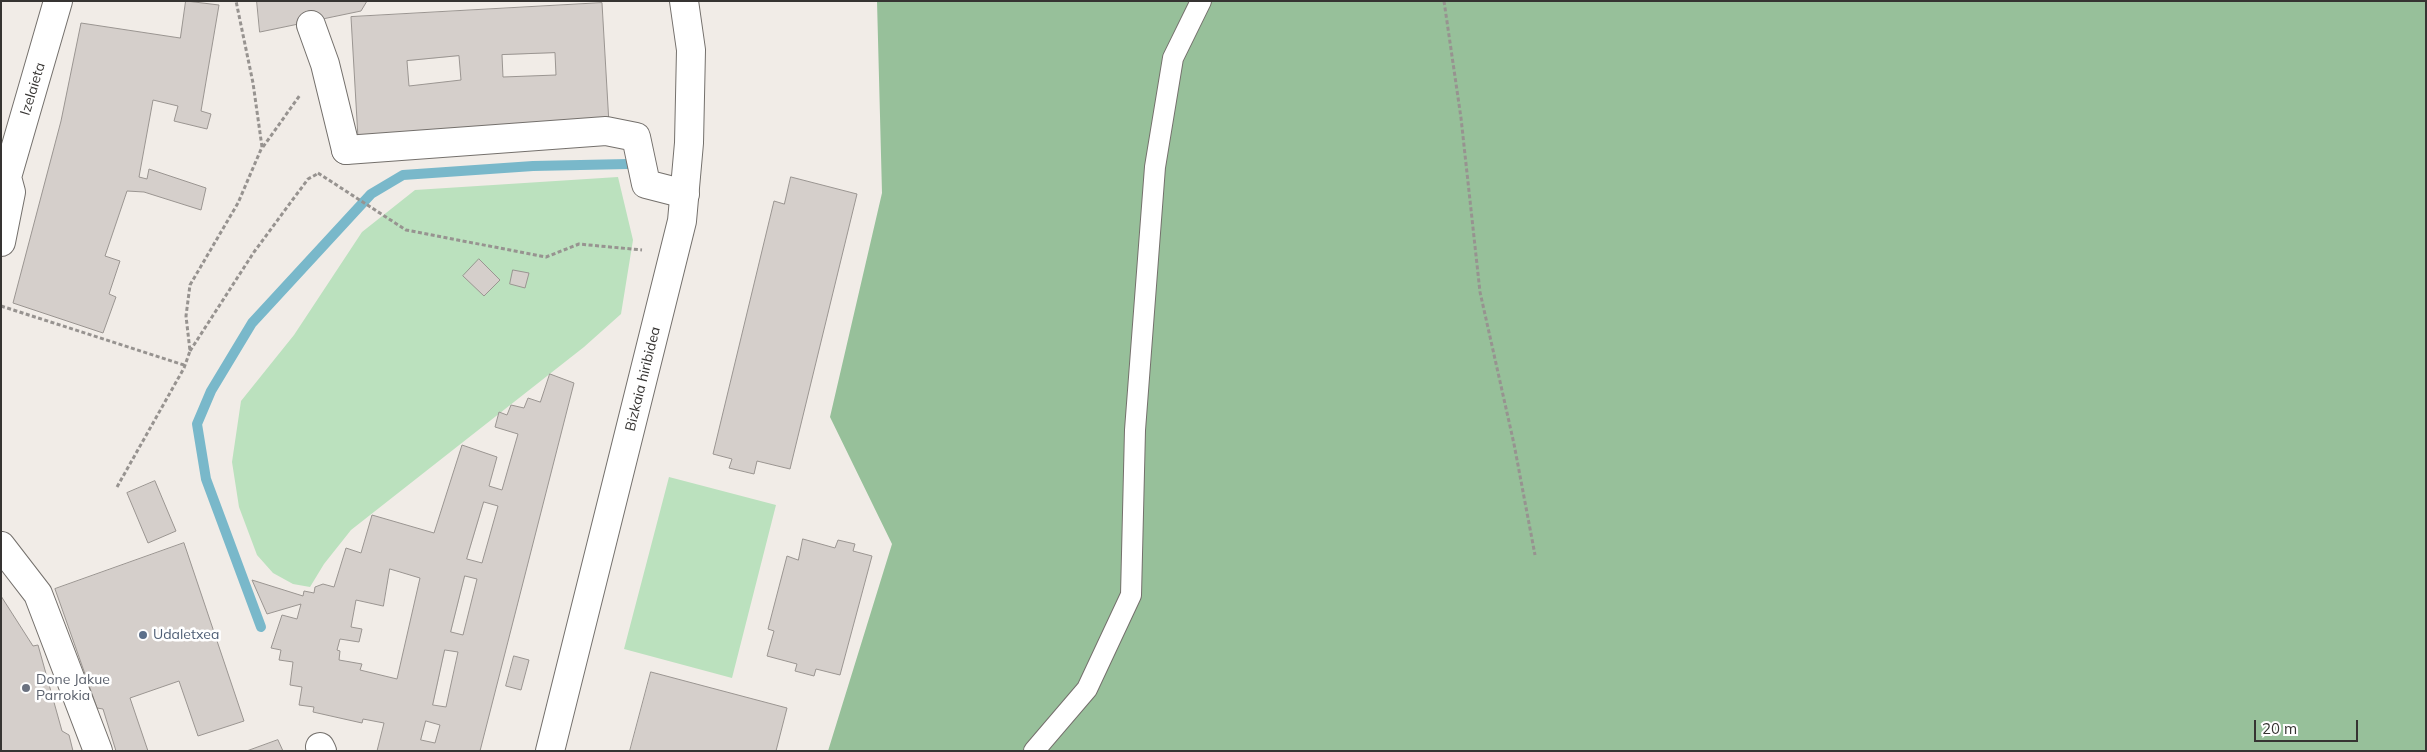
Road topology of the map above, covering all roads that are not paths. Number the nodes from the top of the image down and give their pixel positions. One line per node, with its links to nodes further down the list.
1 (58, 1): 5 (street, Izelaieta)
2 (684, 1): 6 (street, Bizkaia hiribidea)
3 (1201, 1): 11 (lane)
4 (311, 25): 6 (street)
5 (4, 179): 7 (street)
6 (685, 194): 10 (street, Bizkaia hiribidea)
7 (1, 242)
8 (1, 546): 9 (street)
9 (98, 751)
10 (550, 751)
11 (1034, 751)

